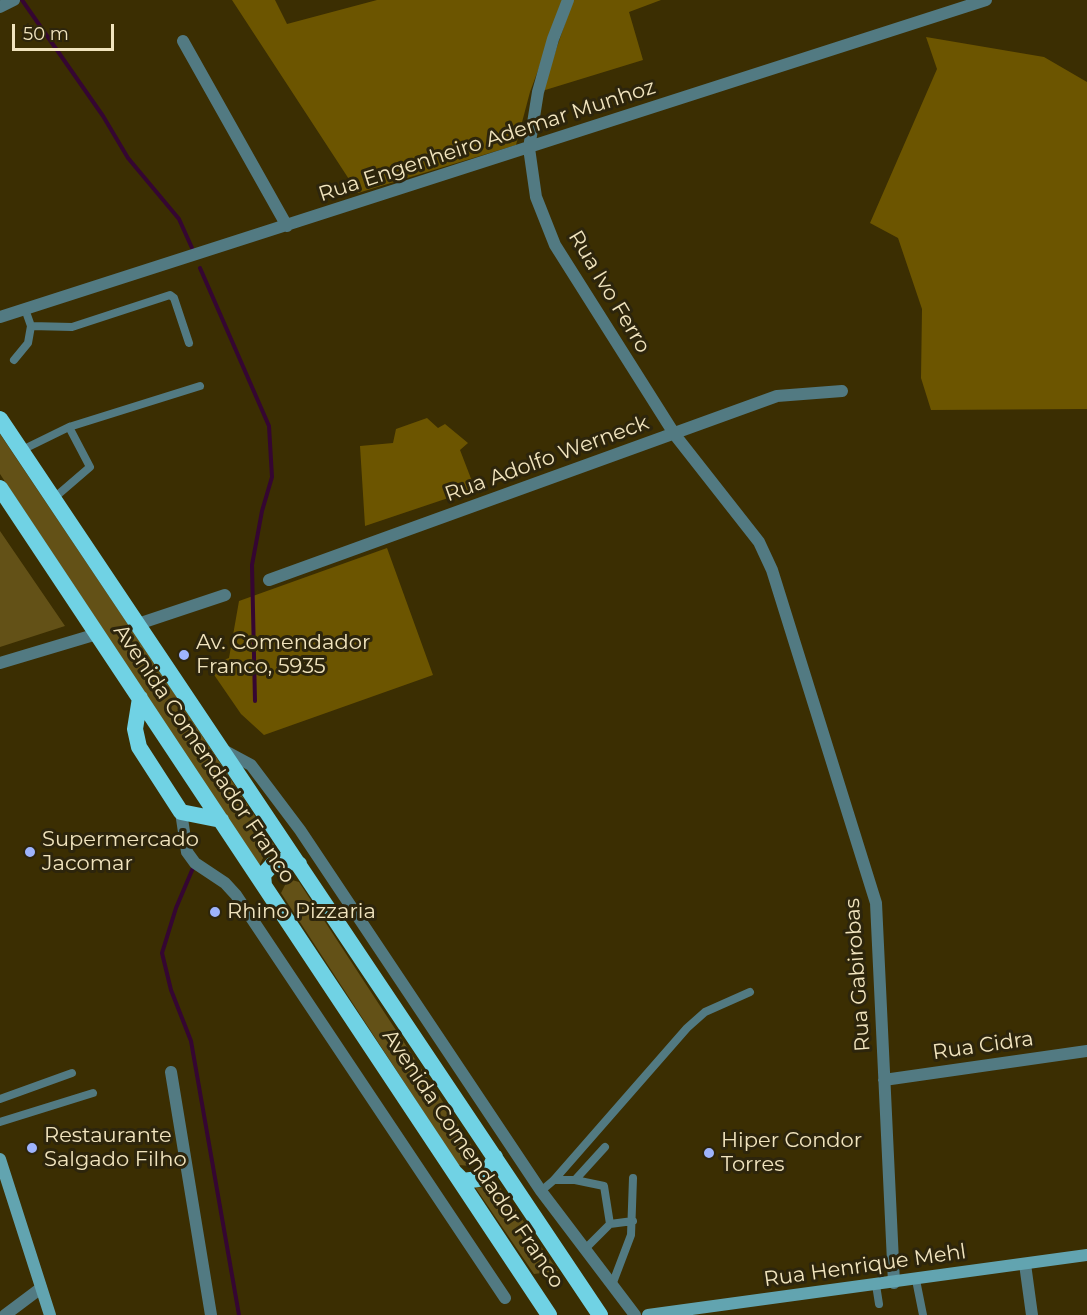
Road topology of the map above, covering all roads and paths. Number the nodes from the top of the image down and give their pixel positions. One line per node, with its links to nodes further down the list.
1 (568, 0): 4 (street, Rua Ivo Ferro)
2 (986, 0): 4 (street, Rua Engenheiro Ademar Munhoz)
3 (183, 41): 5 (street)
4 (529, 148): 5 (street, Rua Engenheiro Ademar Munhoz); 15 (street, Rua Ivo Ferro)
5 (287, 226): 6 (street, Rua Engenheiro Ademar Munhoz)
6 (25, 309): 7 (street, Rua Engenheiro Ademar Munhoz); 8 (lane)
7 (0, 317)
8 (31, 326): 9 (lane); 10 (lane)
9 (189, 343)
10 (14, 360)
11 (200, 386): 14 (lane)
12 (842, 391): 15 (street, Rua Adolfo Werneck)
13 (0, 419): 16 (highway, Avenida Comendador Franco)
14 (69, 427): 16 (lane); 18 (lane)
15 (675, 435): 19 (street, Rua Ivo Ferro); 20 (street, Rua Adolfo Werneck)
16 (22, 450): 18 (highway, Avenida Comendador Franco)
17 (0, 488): 23 (highway, Avenida Comendador Franco)
18 (54, 498): 22 (highway, Avenida Comendador Franco)
19 (772, 570): 35 (street, Rua Gabirobas)
20 (269, 580)
21 (225, 595): 22 (street)
22 (138, 624): 26 (highway, Avenida Comendador Franco)
23 (97, 633): 24 (street); 25 (highway, Avenida Comendador Franco)
24 (0, 663)
25 (140, 698): 27 (highway); 28 (highway, Avenida Comendador Franco)
26 (225, 751): 29 (highway, Avenida Comendador Franco); 47 (street, Avenida Comendador Franco)
27 (181, 812): 28 (highway); 58 (street)
28 (220, 820): 30 (highway, Avenida Comendador Franco)
29 (299, 864): 30 (highway); 40 (highway, Avenida Comendador Franco)
30 (264, 885): 42 (highway, Avenida Comendador Franco)
31 (750, 992): 45 (lane)
32 (1087, 1051): 35 (street, Rua Cidra)
33 (171, 1072): 62 (street)
34 (72, 1073): 37 (lane)
35 (884, 1080): 54 (street, Rua Gabirobas)
36 (93, 1094): 38 (lane)
37 (0, 1099)
38 (0, 1122)
39 (605, 1147): 46 (lane)
40 (495, 1157): 42 (highway); 64 (highway, Avenida Comendador Franco)
41 (0, 1159): 44 (main road)
42 (455, 1173): 63 (highway, Avenida Comendador Franco)
43 (633, 1178): 48 (lane)
44 (3, 1180): 57 (main road)
45 (554, 1180): 46 (lane); 47 (lane)
46 (575, 1180): 49 (lane)
47 (541, 1191): 50 (street, Avenida Comendador Franco)
48 (633, 1221): 49 (lane); 55 (lane)
49 (610, 1224): 50 (lane)
50 (585, 1249): 55 (street, Avenida Comendador Franco)
51 (1087, 1255): 52 (main road, Rua Henrique Mehl)
52 (1026, 1264): 53 (main road, Rua Henrique Mehl); 68 (street)
53 (916, 1280): 54 (main road, Rua Henrique Mehl); 67 (lane)
54 (894, 1283): 56 (main road, Rua Henrique Mehl)
55 (612, 1285): 65 (street, Avenida Comendador Franco)
56 (876, 1285): 59 (lane); 66 (main road, Rua Henrique Mehl)
57 (41, 1288): 60 (street); 61 (main road)
58 (504, 1298)
59 (879, 1304)
60 (5, 1315)
61 (50, 1315)
62 (210, 1315)
63 (549, 1315)
64 (600, 1315)
65 (635, 1315)
66 (648, 1315)
67 (923, 1315)
68 (1032, 1315)

